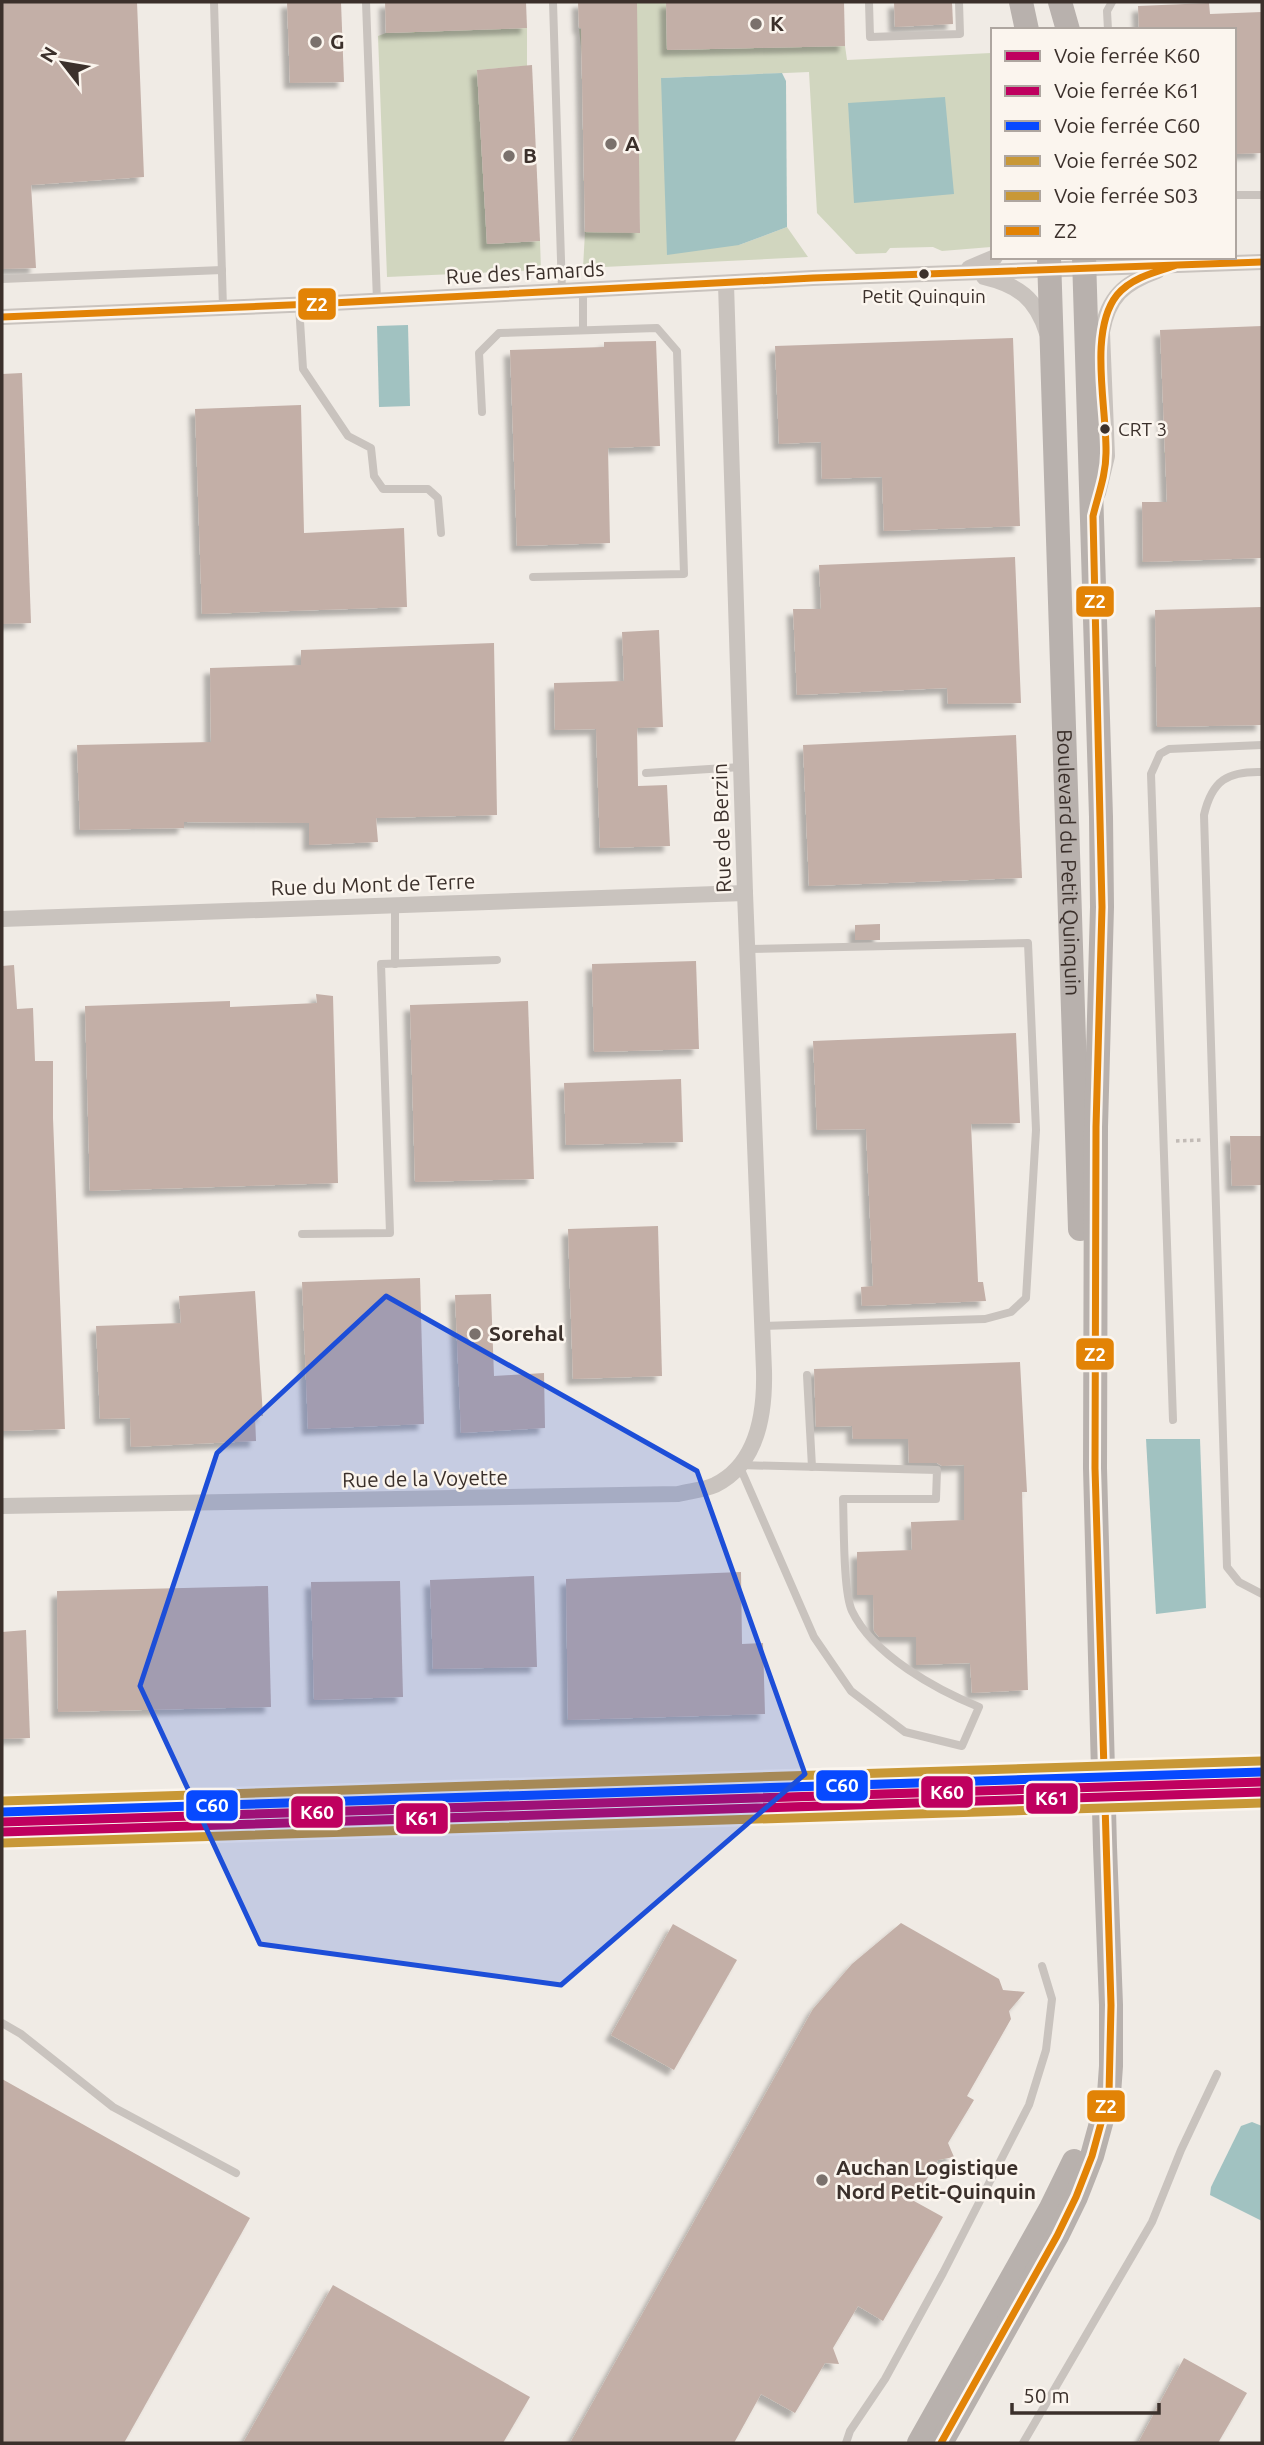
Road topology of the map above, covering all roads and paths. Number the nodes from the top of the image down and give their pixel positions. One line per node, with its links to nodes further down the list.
1 (214, 2): 20 (lane)
2 (366, 2): 26 (lane)
3 (553, 2): 25 (lane)
4 (869, 2): 5 (lane)
5 (959, 2)
6 (1021, 2): 9 (main road)
7 (1060, 2): 10 (main road)
8 (1112, 2): 11 (lane)
9 (1025, 28)
10 (1067, 28)
11 (1108, 28)
12 (1236, 195): 13 (lane)
13 (1262, 195)
14 (991, 259): 21 (street)
15 (1142, 259): 19 (street)
16 (1262, 262): 19 (street)
17 (1085, 263): 18 (street, Rue des Famards); 19 (street, Rue des Famards); 33 (main road, Boulevard du Petit Quinquin)
18 (1049, 264): 21 (street, Rue des Famards); 31 (main road, Boulevard du Petit Quinquin)
19 (1174, 266): 33 (street)
20 (222, 270): 22 (lane); 28 (lane)
21 (957, 273): 23 (street, Rue des Famards); 31 (street)
22 (2, 279)
23 (726, 284): 24 (street, Rue des Famards); 37 (street, Rue de Berzin)
24 (583, 291): 25 (street, Rue des Famards); 30 (lane)
25 (562, 292): 26 (street, Rue des Famards)
26 (377, 301): 27 (street, Rue des Famards)
27 (299, 305): 28 (street, Rue des Famards); 34 (lane)
28 (223, 308): 29 (street, Rue des Famards)
29 (2, 317)
30 (583, 330): 32 (lane); 35 (lane)
31 (1052, 354): 55 (main road, Boulevard du Petit Quinquin)
32 (482, 412)
33 (1093, 516): 55 (main road, Boulevard du Petit Quinquin)
34 (441, 533)
35 (533, 577)
36 (1262, 745): 47 (lane)
37 (741, 768): 39 (lane); 40 (street, Rue de Berzin)
38 (1262, 772): 46 (lane)
39 (646, 773)
40 (745, 893): 41 (street, Rue du Mont de Terre); 43 (street, Rue de Berzin)
41 (395, 905): 42 (street, Rue du Mont de Terre); 45 (lane)
42 (2, 919)
43 (747, 949): 49 (street, Rue de Berzin); 49 (lane)
44 (497, 960): 45 (lane)
45 (395, 964): 48 (lane)
46 (1214, 1139): 47 (path); 57 (lane)
47 (1163, 1141): 52 (lane)
48 (302, 1234)
49 (762, 1326): 50 (street, Rue de Berzin)
50 (764, 1371): 53 (street, Rue de la Voyette)
51 (807, 1376): 54 (lane)
52 (1172, 1420)
53 (739, 1465): 54 (lane); 54 (lane); 56 (street, Rue de la Voyette)
54 (812, 1467)
55 (1094, 1468): 59 (main road, Boulevard du Petit Quinquin)
56 (2, 1506)
57 (1262, 1594)
58 (1042, 1966): 63 (lane)
59 (1111, 2004): 64 (main road, Boulevard du Petit Quinquin); 65 (main road, Boulevard du Petit Quinquin)
60 (2, 2023): 62 (lane)
61 (1217, 2074): 66 (lane)
62 (236, 2173)
63 (846, 2443)
64 (919, 2443)
65 (941, 2443)
66 (1023, 2443)

